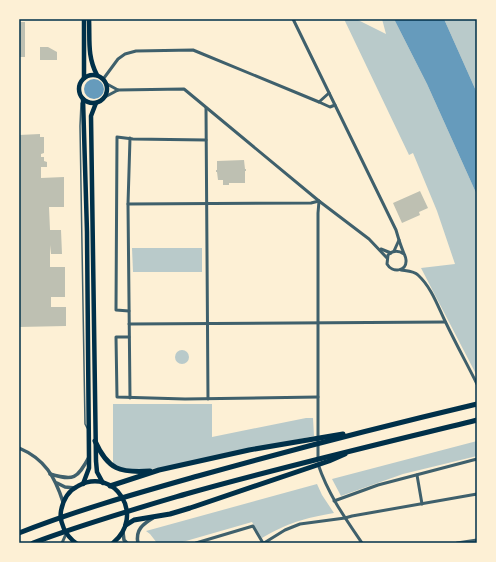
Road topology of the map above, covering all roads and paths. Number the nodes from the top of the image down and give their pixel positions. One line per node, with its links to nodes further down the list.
1 (84, 19): 5 (highway)
2 (89, 19): 4 (highway)
3 (293, 19): 9 (street)
4 (97, 74): 5 (highway); 6 (highway)
5 (84, 78): 11 (highway)
6 (104, 78): 7 (highway); 12 (street)
7 (107, 84): 8 (street); 10 (highway)
8 (118, 90): 10 (street); 15 (street)
9 (329, 93): 12 (street); 14 (street)
10 (105, 97): 13 (highway)
11 (82, 98): 13 (highway); 44 (highway)
12 (319, 102): 14 (street)
13 (96, 103): 42 (highway)
14 (335, 105): 21 (street)
15 (206, 108): 17 (street); 18 (street)
16 (130, 138): 17 (street); 19 (street); 29 (street)
17 (206, 140): 20 (street)
18 (319, 201): 20 (street); 22 (street); 30 (street)
19 (128, 204): 20 (street); 29 (street)
20 (206, 204): 32 (street)
21 (399, 240): 23 (street); 24 (street)
22 (379, 248): 23 (street); 25 (street)
23 (392, 252): 24 (street); 25 (street)
24 (404, 254): 26 (street)
25 (387, 258): 27 (street)
26 (406, 263): 27 (street); 28 (street)
27 (400, 270): 28 (street)
28 (412, 272): 31 (street)
29 (129, 311): 33 (street)
30 (318, 322): 31 (street); 32 (street); 36 (street)
31 (445, 322): 35 (street)
32 (208, 323): 33 (street); 38 (street)
33 (129, 324): 34 (street)
34 (129, 337): 37 (street); 37 (street)
35 (477, 384)
36 (318, 397): 38 (street); 56 (street)
37 (130, 398): 38 (street)
38 (208, 399)
39 (477, 404): 41 (highway)
40 (477, 420): 46 (highway)
41 (328, 439): 47 (highway); 63 (highway)
42 (95, 441): 47 (highway); 51 (highway)
43 (19, 448): 48 (street)
44 (89, 456): 48 (street); 52 (highway)
45 (477, 459): 49 (street)
46 (311, 463): 59 (highway); 66 (highway)
47 (159, 470): 53 (highway)
48 (50, 474): 50 (street)
49 (417, 475): 56 (street); 58 (street)
50 (57, 483): 54 (street); 57 (street)
51 (103, 483): 52 (highway); 53 (highway)
52 (83, 484): 54 (highway)
53 (110, 486): 61 (highway)
54 (74, 488): 57 (highway)
55 (477, 494): 58 (street)
56 (334, 501): 60 (street)
57 (63, 502): 64 (highway)
58 (422, 504): 60 (street)
59 (154, 517): 61 (highway); 71 (street)
60 (345, 518): 73 (street); 74 (street)
61 (126, 525): 62 (highway)
62 (123, 532): 69 (highway); 70 (street)
63 (19, 533)
64 (66, 534): 67 (street); 68 (highway)
65 (476, 541): 75 (street)
66 (34, 542)
67 (62, 543)
68 (76, 543)
69 (113, 543)
70 (127, 543)
71 (138, 543)
72 (196, 543): 73 (street)
73 (264, 543)
74 (362, 543)
75 (457, 543)

